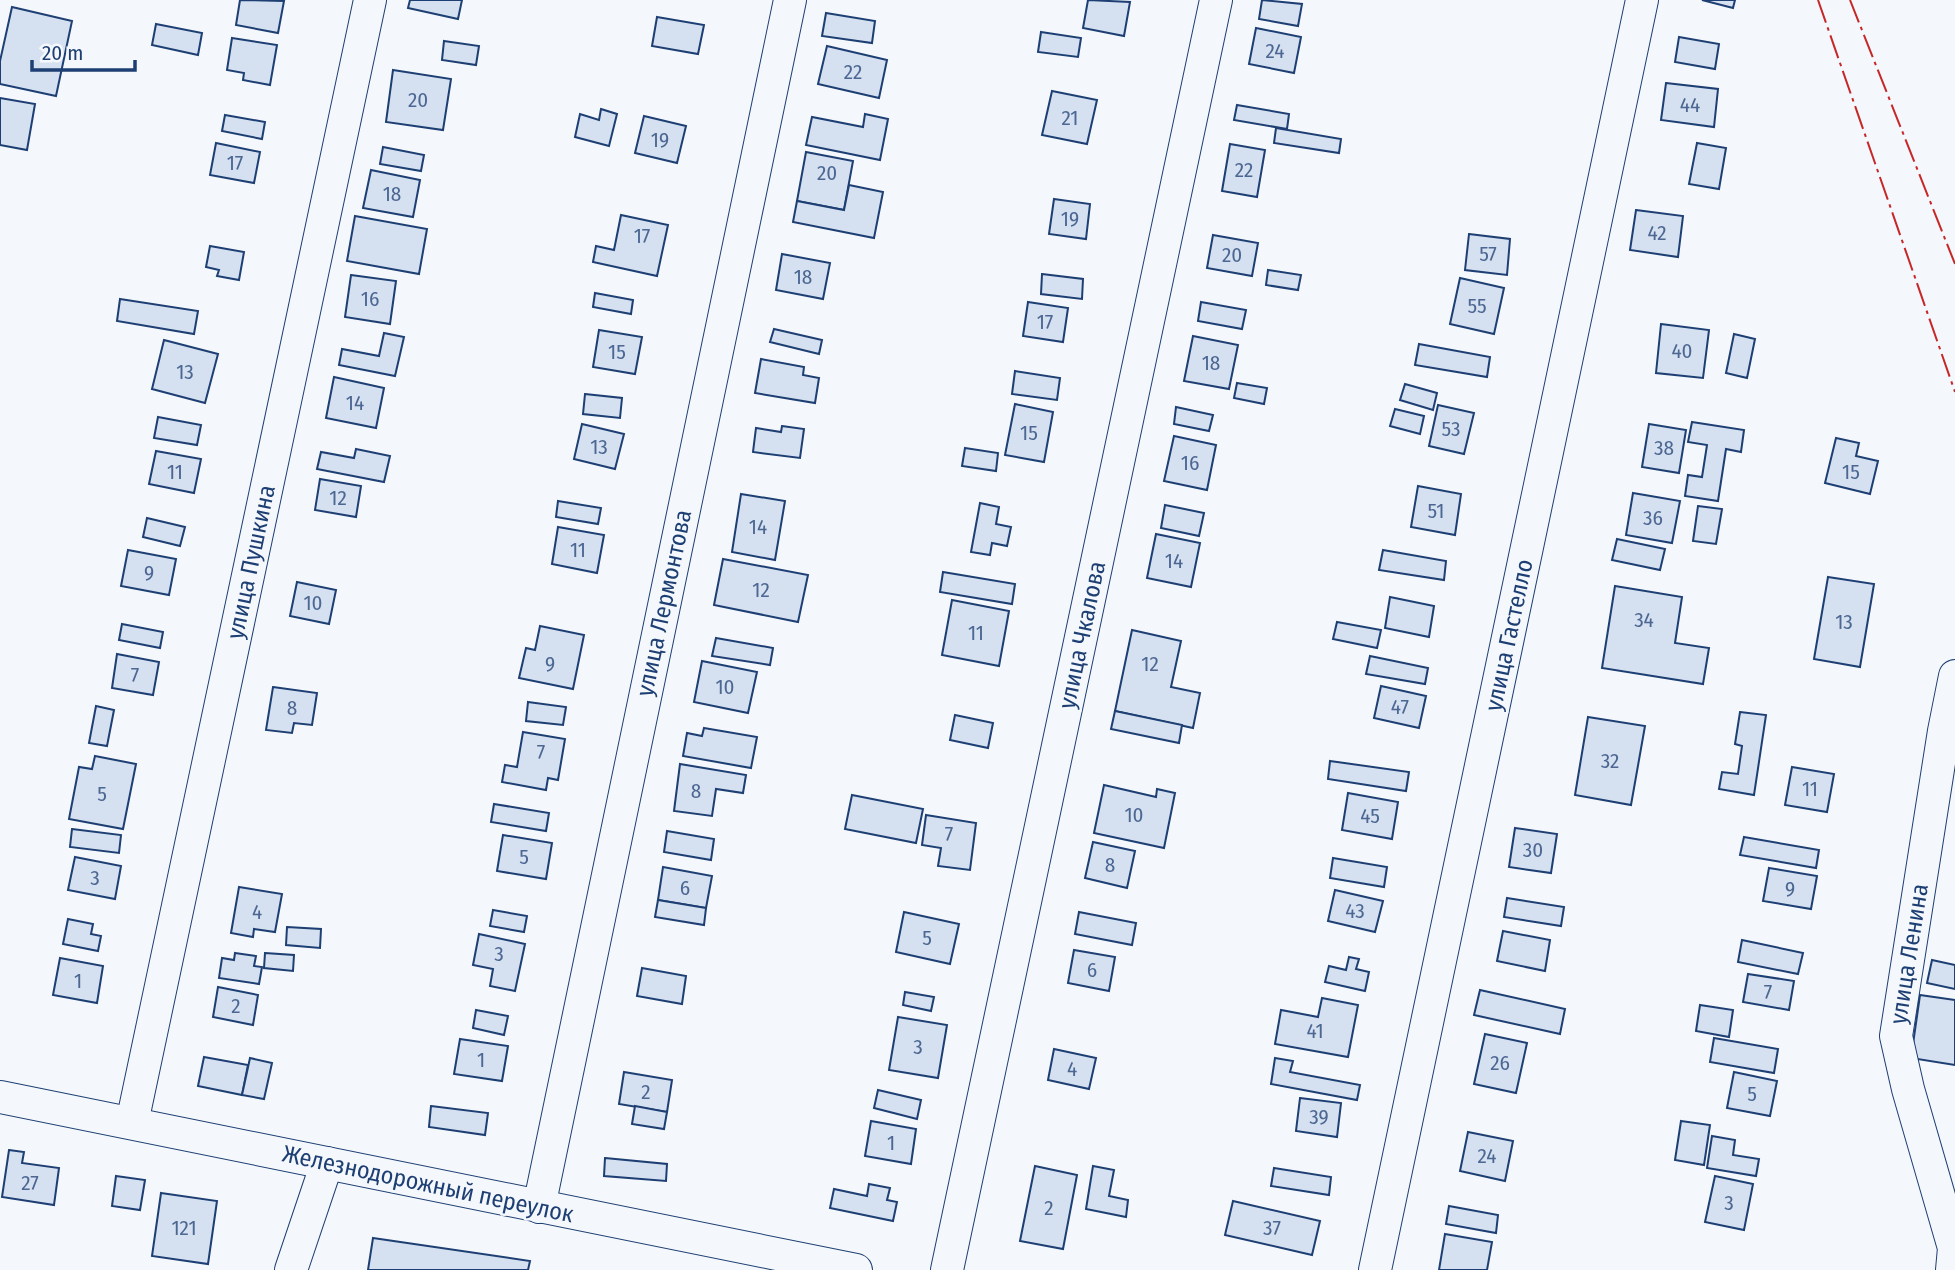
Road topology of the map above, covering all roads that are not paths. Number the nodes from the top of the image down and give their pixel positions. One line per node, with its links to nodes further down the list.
1 (370, 0): 7 (street, улица Пушкина)
2 (790, 0): 9 (street, улица Лермонтова)
3 (1216, 0): 12 (street, улица Чкалова)
4 (1642, 0): 13 (street, улица Гастелло)
5 (1955, 676): 14 (street, улица Ленина)
6 (0, 1097): 7 (street, Железнодорожный переулок)
7 (132, 1123): 8 (street, Железнодорожный переулок)
8 (327, 1163): 9 (street, Железнодорожный переулок); 11 (street)
9 (539, 1207): 10 (street, Железнодорожный переулок)
10 (844, 1269)
11 (291, 1270)
12 (947, 1270)
13 (1375, 1270)
14 (1952, 1270)

